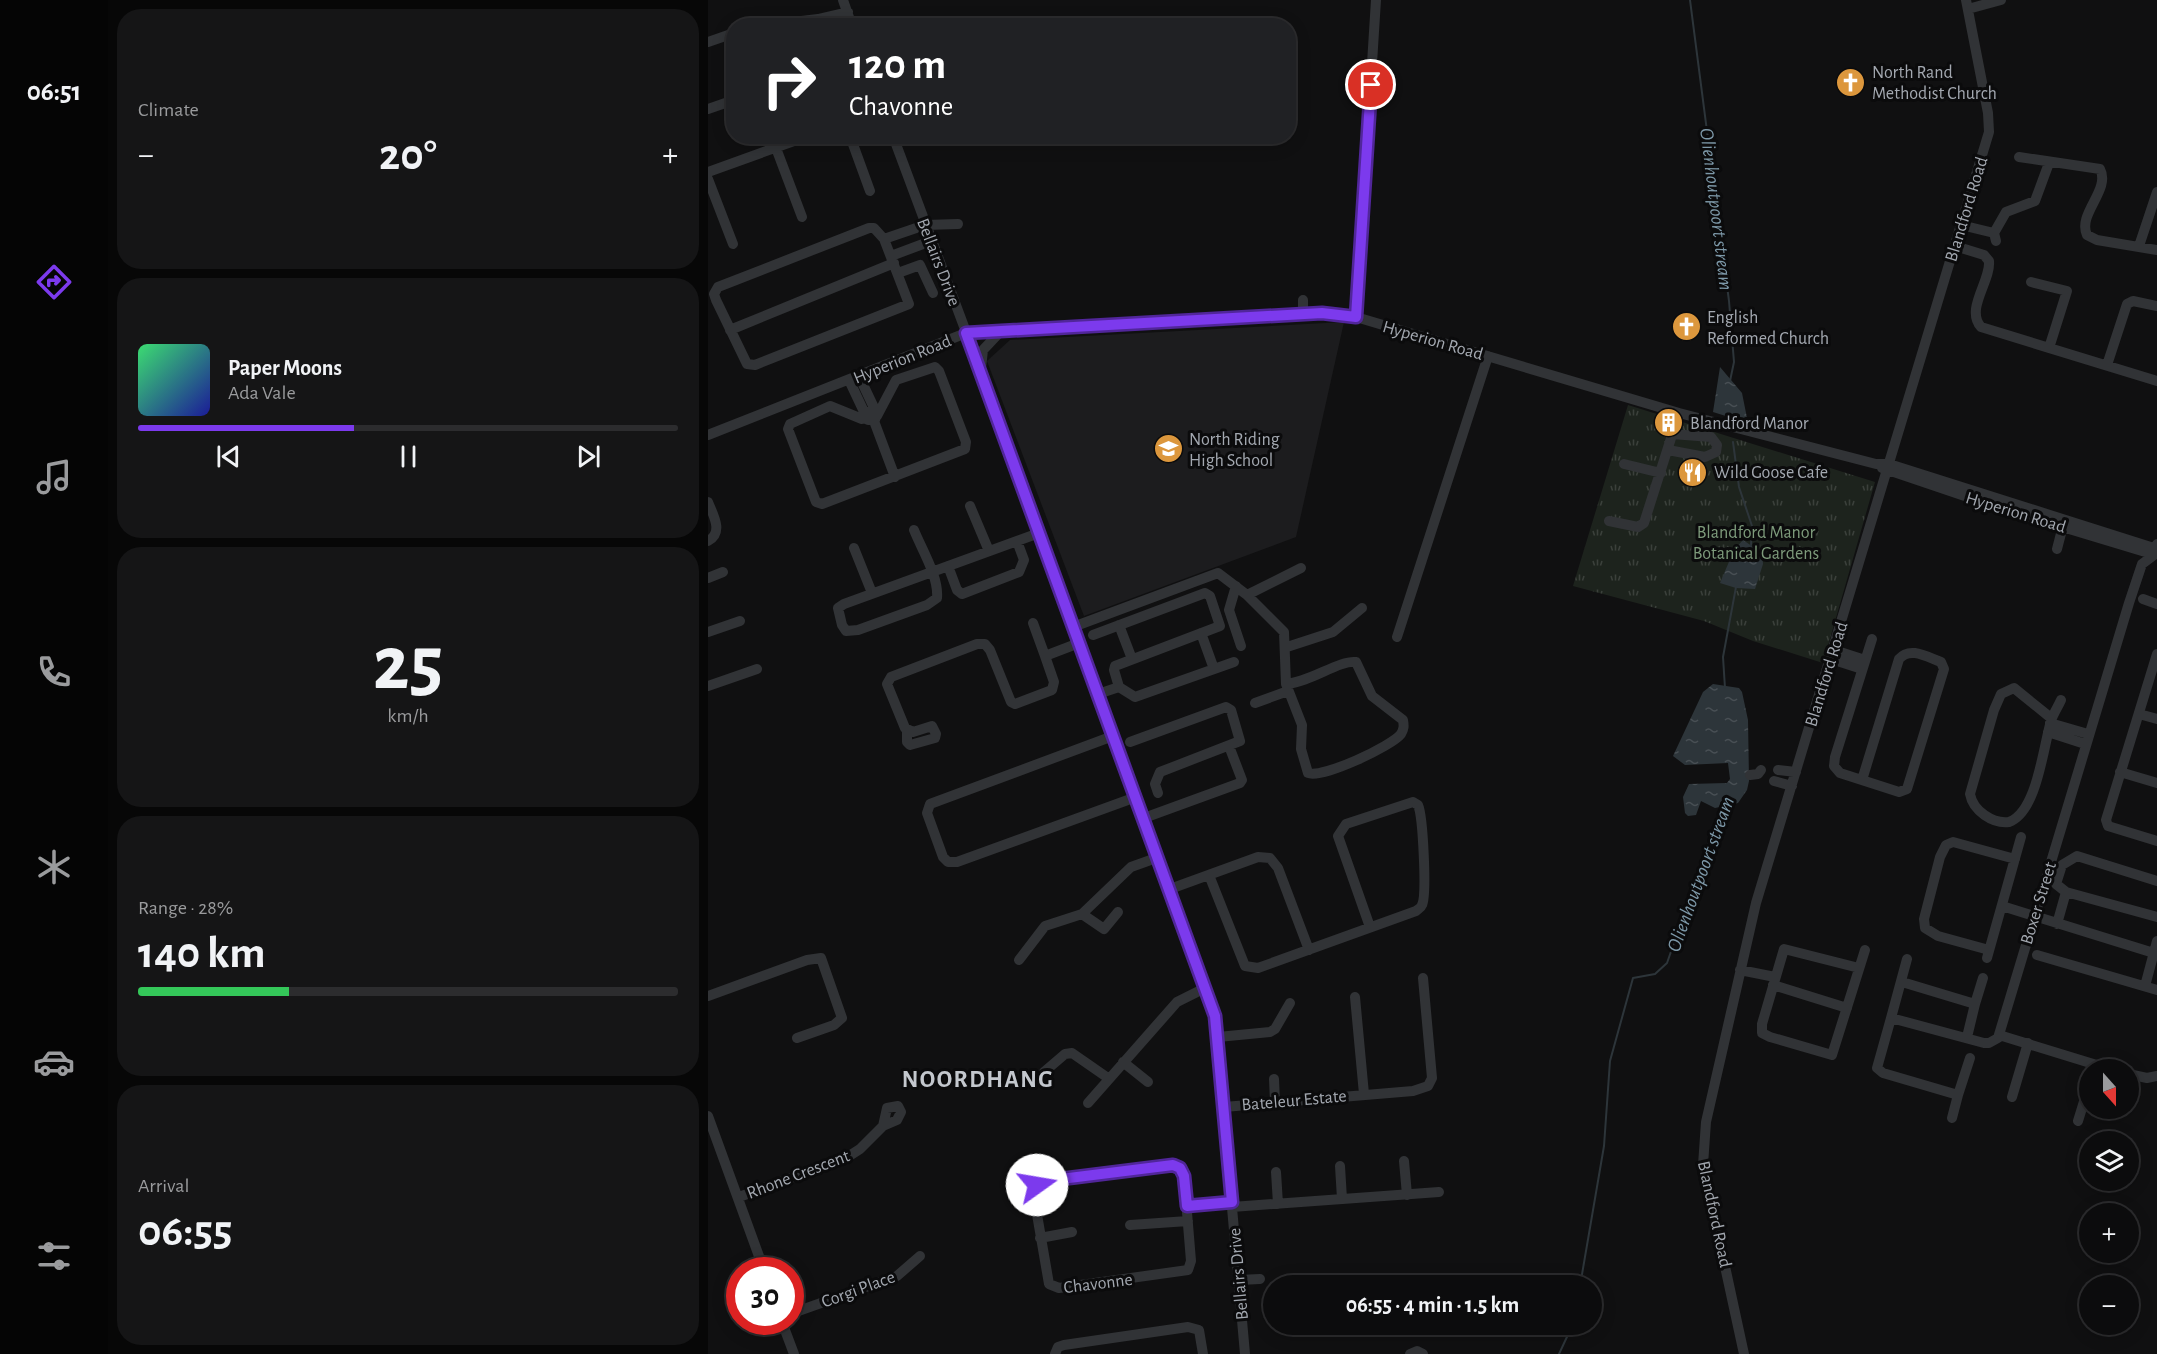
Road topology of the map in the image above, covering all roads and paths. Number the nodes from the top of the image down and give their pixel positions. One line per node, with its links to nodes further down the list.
1 (843, 0): 5 (street)
2 (1376, 0): 38 (street)
3 (2001, 0): 4 (street)
4 (1967, 4): 25 (street, Blandford Road)
5 (848, 12): 6 (street); 7 (street)
6 (831, 18)
7 (850, 18)
8 (726, 36): 9 (street)
9 (708, 42)
10 (726, 103): 11 (street)
11 (708, 109)
12 (787, 144): 15 (street)
13 (853, 144): 20 (street)
14 (895, 144): 24 (street, Bellairs Drive)
15 (776, 148): 18 (street); 22 (street)
16 (2019, 157): 17 (street)
17 (2049, 164): 25 (street); 30 (street)
18 (708, 172)
19 (708, 179): 28 (street)
20 (870, 191)
21 (2157, 192): 30 (street)
22 (802, 217)
23 (958, 224): 24 (street)
24 (925, 225): 26 (street); 27 (street, Bellairs Drive)
25 (1961, 225): 29 (street, Blandford Road)
26 (884, 239): 32 (street); 39 (street)
27 (931, 241): 32 (street); 40 (street, Bellairs Drive)
28 (733, 244)
29 (1955, 246): 42 (street); 54 (street, Blandford Road)
30 (2139, 246): 31 (street)
31 (2157, 250)
32 (894, 264): 34 (street); 39 (street); 39 (street)
33 (2031, 282): 42 (street)
34 (933, 293)
35 (1303, 300): 37 (street)
36 (2157, 306): 44 (street)
37 (1302, 315): 38 (street, Hyperion Road); 41 (street, Hyperion Road)
38 (1356, 317): 43 (street, Hyperion Road)
39 (730, 330)
40 (966, 333): 41 (street, Hyperion Road); 45 (street, Bellairs Drive); 46 (street, Hyperion Road)
41 (999, 333): 45 (street)
42 (2049, 348): 44 (street)
43 (1488, 356): 48 (street, Hyperion Road); 89 (street)
44 (2107, 365): 47 (street)
45 (981, 371): 62 (street, Bellairs Drive)
46 (854, 378): 49 (street); 51 (street, Hyperion Road)
47 (2157, 381)
48 (1679, 413): 50 (street); 54 (street, Hyperion Road)
49 (871, 416): 56 (street); 56 (street); 56 (street)
50 (1672, 434): 52 (street); 52 (street)
51 (708, 435)
52 (1668, 450): 55 (street)
53 (1624, 464): 55 (street)
54 (1888, 468): 60 (street, Hyperion Road); 94 (street, Blandford Road)
55 (1661, 473): 59 (street)
56 (895, 477)
57 (708, 502): 63 (street)
58 (970, 506): 69 (street)
59 (1609, 521)
60 (2063, 523): 66 (street); 67 (street, Hyperion Road); 68 (street, Hyperion Road)
61 (914, 531): 73 (street)
62 (1039, 533): 64 (street); 85 (street, Bellairs Drive)
63 (708, 541)
64 (1017, 541): 69 (street); 70 (street)
65 (854, 548): 76 (street)
66 (2057, 549)
67 (2138, 550): 68 (street, Hyperion Road); 79 (street, Boxer Street)
68 (2156, 550): 79 (street, Boxer Street)
69 (989, 551): 70 (street)
70 (948, 566): 73 (street)
71 (1301, 568): 77 (street)
72 (723, 572): 74 (street)
73 (931, 573): 76 (street); 76 (street)
74 (708, 578)
75 (1236, 586): 77 (street); 85 (street); 92 (street)
76 (872, 594)
77 (1247, 595): 93 (street)
78 (2143, 599): 80 (street)
79 (2129, 603): 113 (street, Boxer Street)
80 (2157, 604)
81 (1362, 608): 93 (street)
82 (740, 621): 86 (street)
83 (1033, 623): 96 (street)
84 (1119, 625): 87 (street); 88 (street); 97 (street)
85 (1073, 627): 91 (street, Bellairs Drive)
86 (708, 632)
87 (1201, 633): 97 (street); 101 (street)
88 (1092, 635)
89 (1397, 637)
90 (1872, 639): 99 (street)
91 (1079, 643): 96 (street); 105 (street, Bellairs Drive)
92 (1241, 646)
93 (1287, 647): 104 (street)
94 (1833, 654): 99 (street); 117 (street, Blandford Road)
95 (2157, 654): 108 (street)
96 (1045, 656): 111 (street)
97 (1131, 659): 103 (street)
98 (1234, 662): 101 (street)
99 (1864, 665): 120 (street)
100 (757, 669): 102 (street)
101 (1214, 669): 103 (street)
102 (708, 686)
103 (1119, 687): 105 (street)
104 (1287, 688): 104 (street); 107 (street)
105 (1098, 694): 112 (street, Bellairs Drive)
106 (2061, 700): 110 (street)
107 (1255, 703)
108 (2139, 714): 109 (street); 118 (street)
109 (2157, 719)
110 (2050, 725): 110 (street); 113 (street)
111 (907, 730)
112 (1113, 736): 124 (street, Bellairs Drive); 124 (street)
113 (2087, 739): 137 (street, Boxer Street)
114 (1130, 742): 115 (street)
115 (1229, 746): 123 (street); 125 (street)
116 (1761, 770): 119 (street)
117 (1796, 772): 122 (street, Blandford Road); 122 (street)
118 (2120, 772): 121 (street); 127 (street)
119 (1750, 776)
120 (1862, 780): 120 (street)
121 (2157, 783)
122 (1792, 786): 149 (street, Blandford Road)
123 (1158, 793)
124 (1136, 797): 125 (street, Bellairs Drive)
125 (1144, 818): 128 (street, Bellairs Drive)
126 (2021, 837): 129 (street)
127 (2157, 841)
128 (1159, 857): 132 (street, Bellairs Drive); 136 (street)
129 (2015, 859): 134 (street); 134 (street)
130 (1209, 875): 132 (street); 142 (street); 142 (street)
131 (2157, 881): 133 (street)
132 (1170, 890): 155 (street, Bellairs Drive)
133 (2066, 892): 138 (street); 139 (street)
134 (2002, 906): 137 (street)
135 (1118, 912): 136 (street)
136 (1082, 914): 147 (street)
137 (2034, 917): 139 (street); 164 (street, Boxer Street)
138 (2157, 917)
139 (2057, 924): 144 (street)
140 (1370, 927): 140 (street); 142 (street)
141 (2157, 941): 144 (street)
142 (1309, 950)
143 (1865, 950): 148 (street)
144 (2155, 954): 154 (street)
145 (2037, 955): 154 (street)
146 (1907, 959): 153 (street)
147 (1019, 960)
148 (1859, 968): 152 (street); 161 (street)
149 (1740, 970): 152 (street); 214 (street, Blandford Road)
150 (1424, 978): 177 (street, Bateleur Estate)
151 (1983, 978): 160 (street)
152 (1774, 981): 161 (street); 161 (street)
153 (1902, 982): 160 (street); 162 (street)
154 (2145, 986): 156 (street)
155 (1205, 988): 165 (street, Bellairs Drive); 169 (street)
156 (2157, 990)
157 (708, 996): 166 (street)
158 (1356, 997): 177 (street, Bateleur Estate)
159 (1290, 1003): 165 (street)
160 (1975, 1004): 163 (street)
161 (1847, 1008)
162 (1890, 1018): 164 (street); 178 (street)
163 (1968, 1033)
164 (1999, 1035): 167 (street)
165 (1218, 1037): 182 (street, Bellairs Drive)
166 (797, 1038)
167 (2028, 1043): 170 (street); 179 (street)
168 (1970, 1058): 178 (street)
169 (1123, 1062): 174 (street); 176 (street)
170 (2079, 1062)
171 (1044, 1072): 174 (street)
172 (2139, 1076): 173 (street)
173 (2157, 1076)
174 (1108, 1078): 181 (street)
175 (1274, 1079): 180 (street)
176 (1148, 1082)
177 (1364, 1094): 180 (street, Bateleur Estate)
178 (1958, 1095): 185 (street)
179 (2012, 1097)
180 (1275, 1102): 182 (street, Bateleur Estate)
181 (1089, 1103)
182 (1224, 1107): 196 (street, Bellairs Drive)
183 (708, 1116): 193 (street)
184 (2079, 1117): 186 (street)
185 (1952, 1118)
186 (2078, 1120)
187 (883, 1126): 193 (street, Rhone Crescent)
188 (1404, 1161): 192 (street)
189 (1340, 1166): 194 (street)
190 (1276, 1172): 195 (street)
191 (1439, 1192): 192 (street)
192 (1407, 1195): 194 (street)
193 (738, 1197): 203 (street)
194 (1342, 1199): 195 (street)
195 (1278, 1204): 196 (street)
196 (1232, 1205): 197 (street); 205 (street, Bellairs Drive)
197 (1187, 1206): 198 (street, Chavonne); 201 (street, Chavonne)
198 (1188, 1221): 199 (street); 201 (street, Chavonne)
199 (1130, 1225)
200 (1072, 1232): 201 (street)
201 (1040, 1238)
202 (920, 1256): 206 (street, Corgi Place)
203 (759, 1257)
204 (1260, 1279): 205 (street)
205 (1239, 1280): 211 (street, Bellairs Drive)
206 (804, 1309)
207 (787, 1335): 208 (street)
208 (794, 1354)
209 (1055, 1354): 210 (street)
210 (1203, 1354)
211 (1245, 1354)
212 (1410, 1354): 213 (street)
213 (1423, 1354)
214 (1744, 1354)

